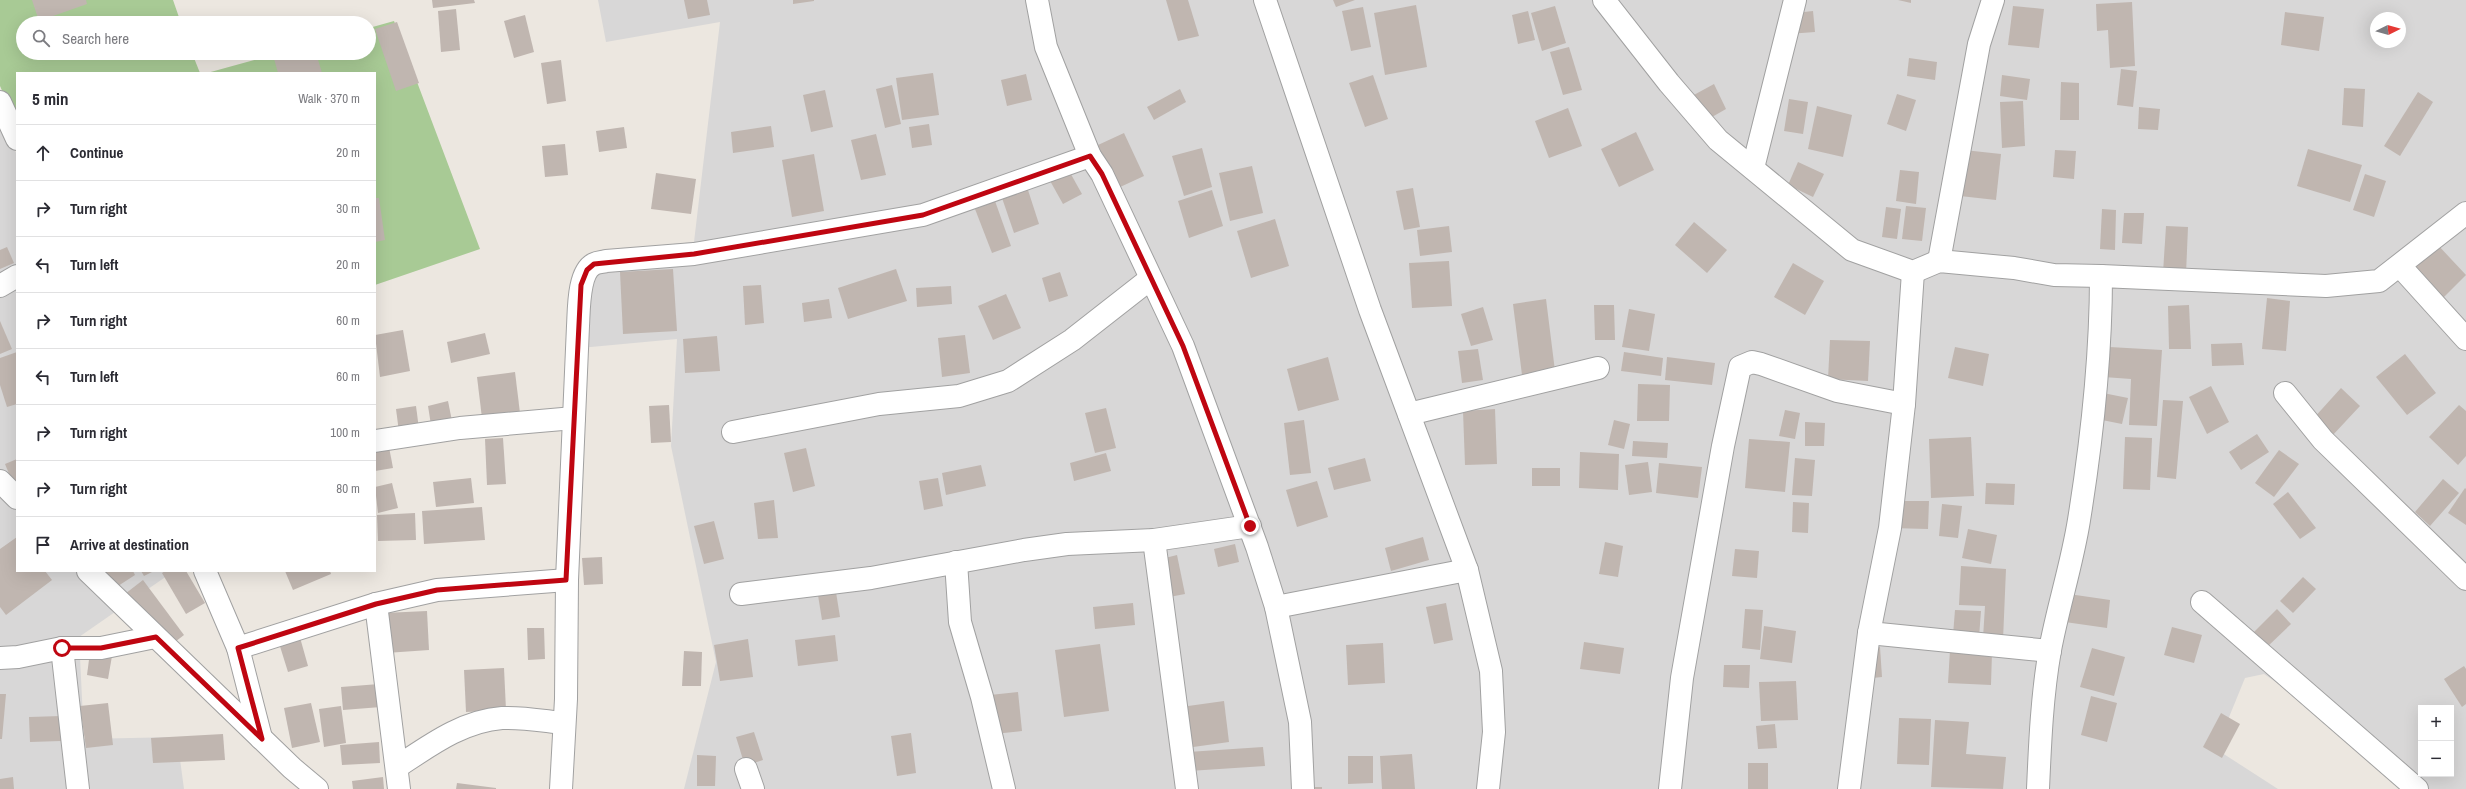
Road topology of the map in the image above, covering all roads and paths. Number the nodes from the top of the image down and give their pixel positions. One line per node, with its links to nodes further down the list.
1 (1037, 0): 8 (street)
2 (1265, 0): 22 (street)
3 (1604, 0): 9 (street)
4 (1795, 0): 9 (street)
5 (1993, 0): 11 (street)
6 (0, 102): 7 (street)
7 (16, 137)
8 (1090, 156): 16 (street); 23 (street)
9 (1753, 168): 13 (street)
10 (2466, 213): 12 (street)
11 (1939, 261): 13 (street); 14 (street)
12 (2400, 266): 14 (street); 18 (street)
13 (1913, 272): 21 (street)
14 (2101, 276): 44 (street)
15 (16, 277): 17 (street)
16 (1150, 279): 24 (street); 28 (street)
17 (0, 286)
18 (2466, 339)
19 (1598, 368): 22 (street)
20 (2284, 393): 34 (street)
21 (1904, 404): 40 (street); 58 (street)
22 (1409, 414): 31 (street)
23 (574, 418): 25 (street); 35 (street)
24 (733, 432)
25 (376, 441)
26 (0, 481): 27 (street)
27 (16, 497)
28 (1250, 526): 29 (street); 39 (street)
29 (1154, 540): 30 (street); 55 (street)
30 (956, 562): 36 (street); 54 (street)
31 (1467, 570): 39 (street); 57 (street)
32 (89, 572): 41 (street)
33 (206, 572): 43 (street)
34 (2466, 579)
35 (566, 580): 38 (street); 46 (street)
36 (741, 594)
37 (2202, 602): 61 (street)
38 (376, 604): 43 (street); 48 (street)
39 (1276, 607): 56 (street)
40 (1870, 633): 44 (street); 59 (street)
41 (156, 637): 42 (street); 47 (street)
42 (62, 648): 45 (street); 50 (street)
43 (238, 648): 47 (street)
44 (2050, 651): 60 (street)
45 (0, 658)
46 (564, 723): 48 (street); 53 (street)
47 (262, 739): 49 (street)
48 (397, 767): 52 (street)
49 (291, 779): 51 (street)
50 (78, 789)
51 (316, 789)
52 (399, 789)
53 (561, 789)
54 (1004, 789)
55 (1187, 789)
56 (1303, 789)
57 (1488, 789)
58 (1670, 789)
59 (1849, 789)
60 (2038, 789)
61 (2417, 789)

